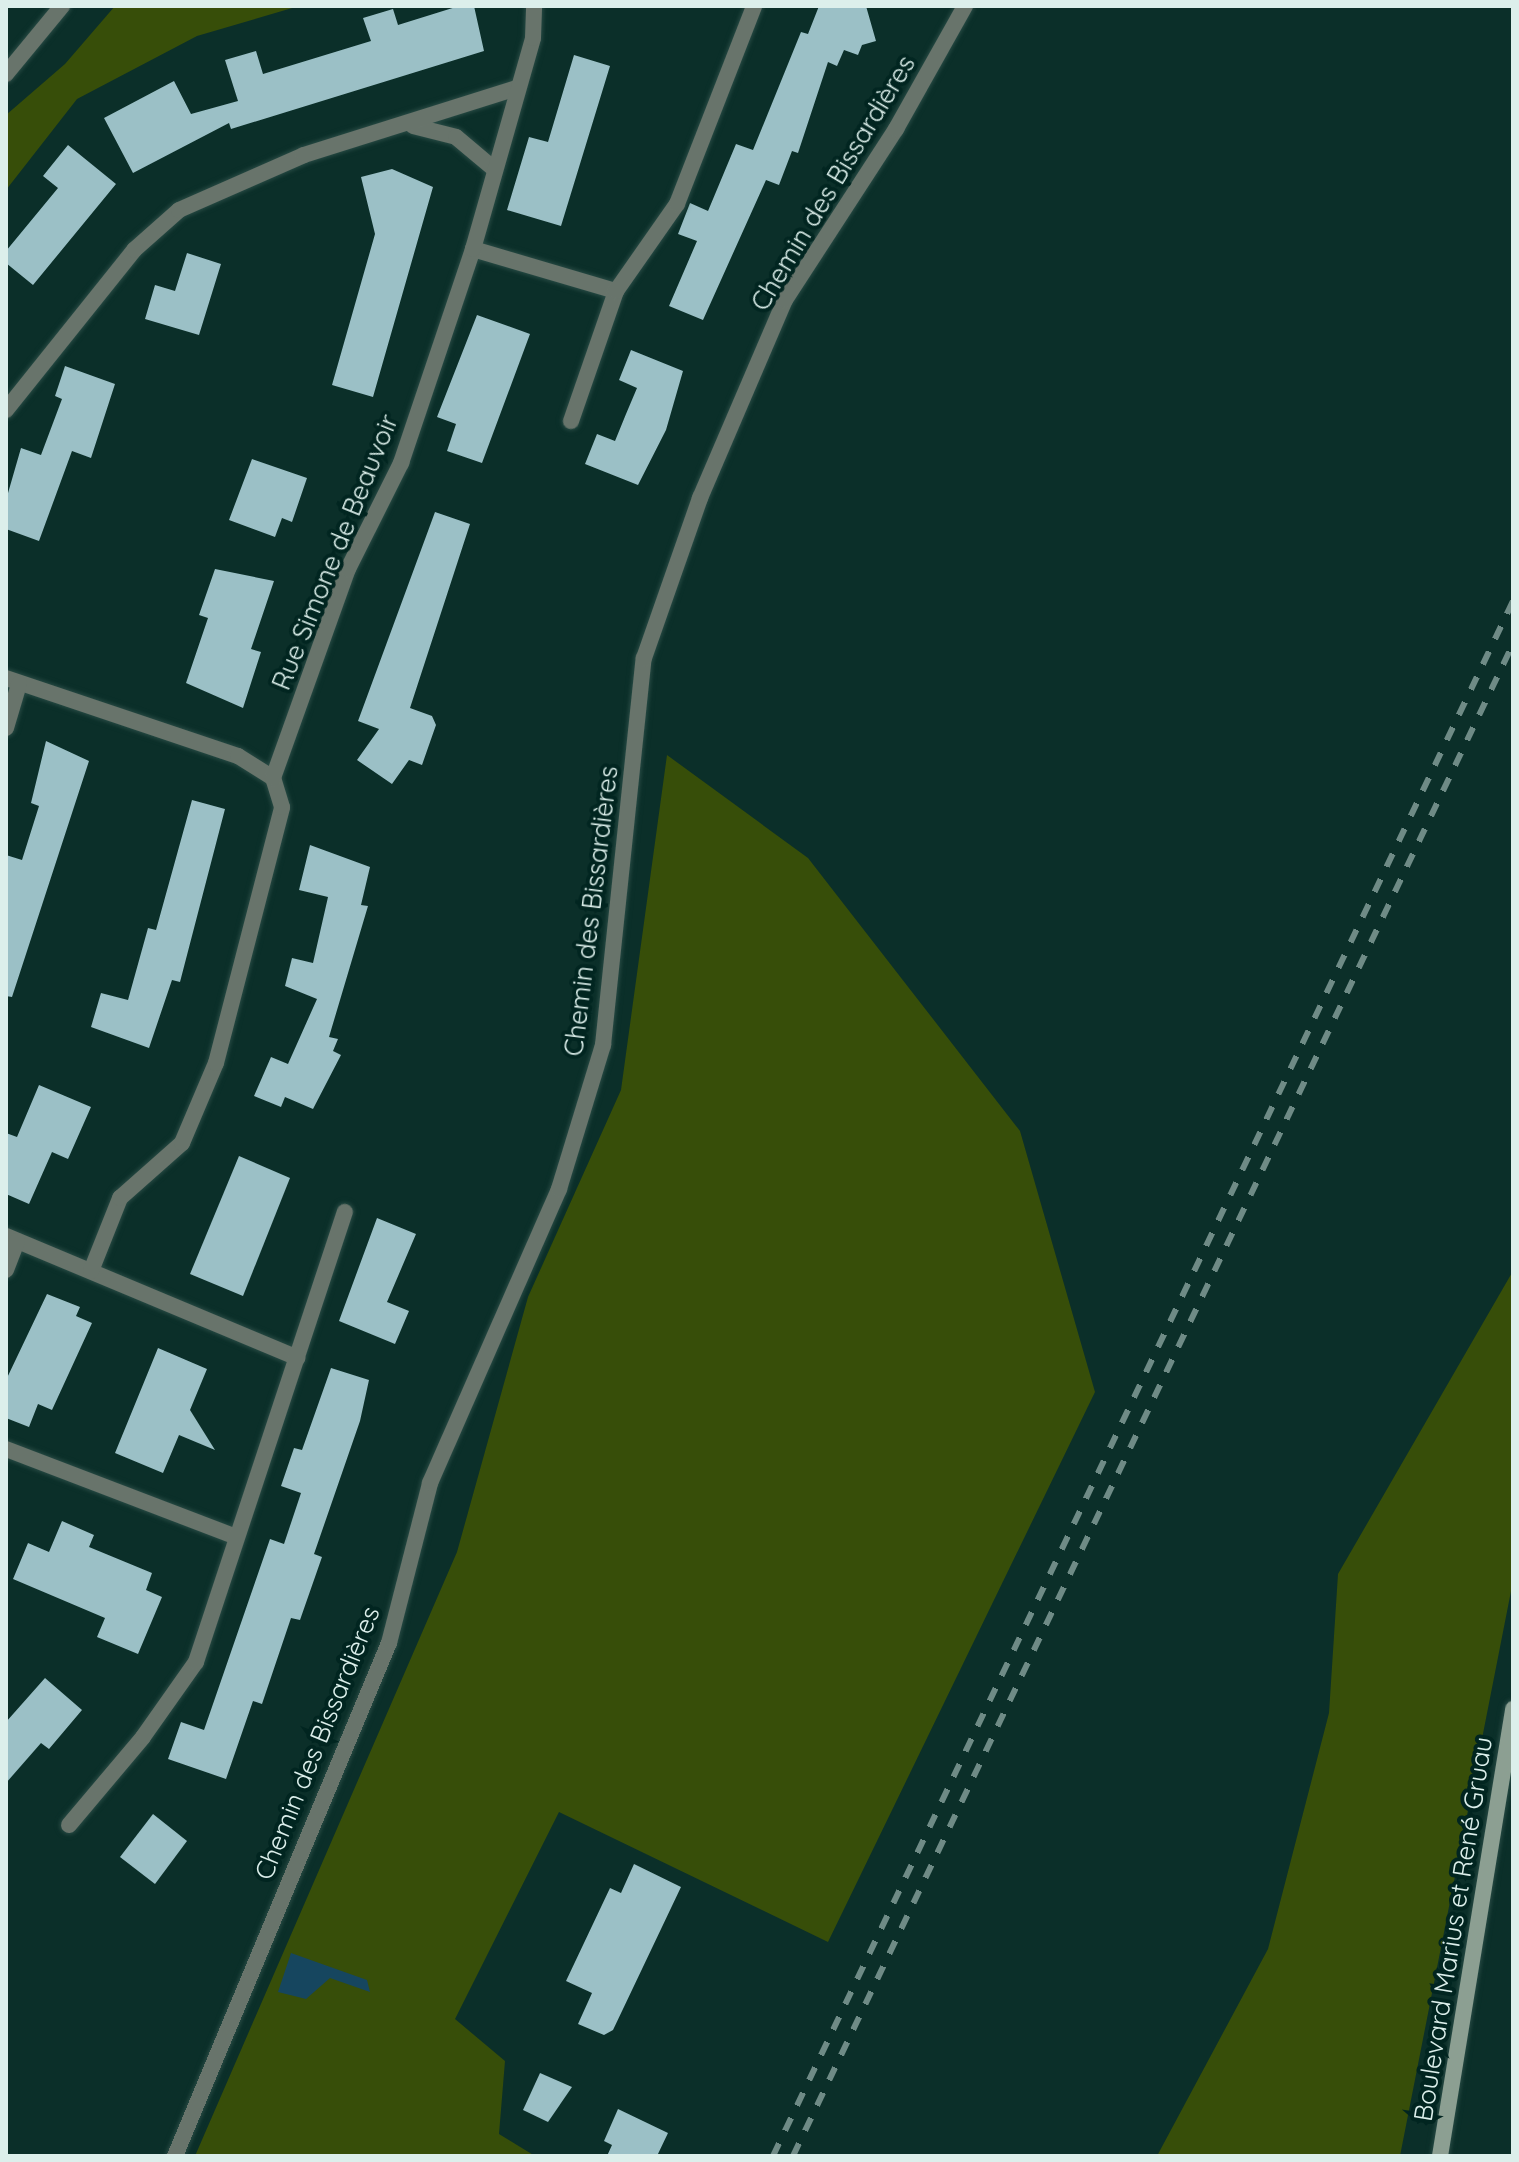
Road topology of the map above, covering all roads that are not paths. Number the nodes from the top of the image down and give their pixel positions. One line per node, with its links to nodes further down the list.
1 (62, 6): 5 (street)
2 (534, 6): 6 (street, Rue Simone de Beauvoir)
3 (754, 6): 10 (street)
4 (965, 6): 25 (street, Chemin des Bissardières)
5 (6, 74)
6 (516, 88): 7 (street); 8 (street, Rue Simone de Beauvoir)
7 (412, 126): 8 (street); 11 (street)
8 (493, 168): 9 (street, Rue Simone de Beauvoir)
9 (473, 249): 10 (street); 15 (street, Rue Simone de Beauvoir)
10 (616, 291): 12 (street)
11 (6, 410)
12 (571, 421)
13 (12, 681): 14 (street); 15 (street)
14 (6, 728)
15 (273, 778): 19 (street, Rue Simone de Beauvoir)
16 (345, 1212): 20 (street)
17 (12, 1239): 18 (street); 19 (street)
18 (6, 1270)
19 (91, 1271): 20 (street)
20 (297, 1358): 22 (street)
21 (6, 1449): 22 (street)
22 (236, 1537): 24 (street)
23 (1513, 1709): 26 (main road, Boulevard Marius et René Gruau)
24 (69, 1825)
25 (175, 2156)
26 (1440, 2156)

